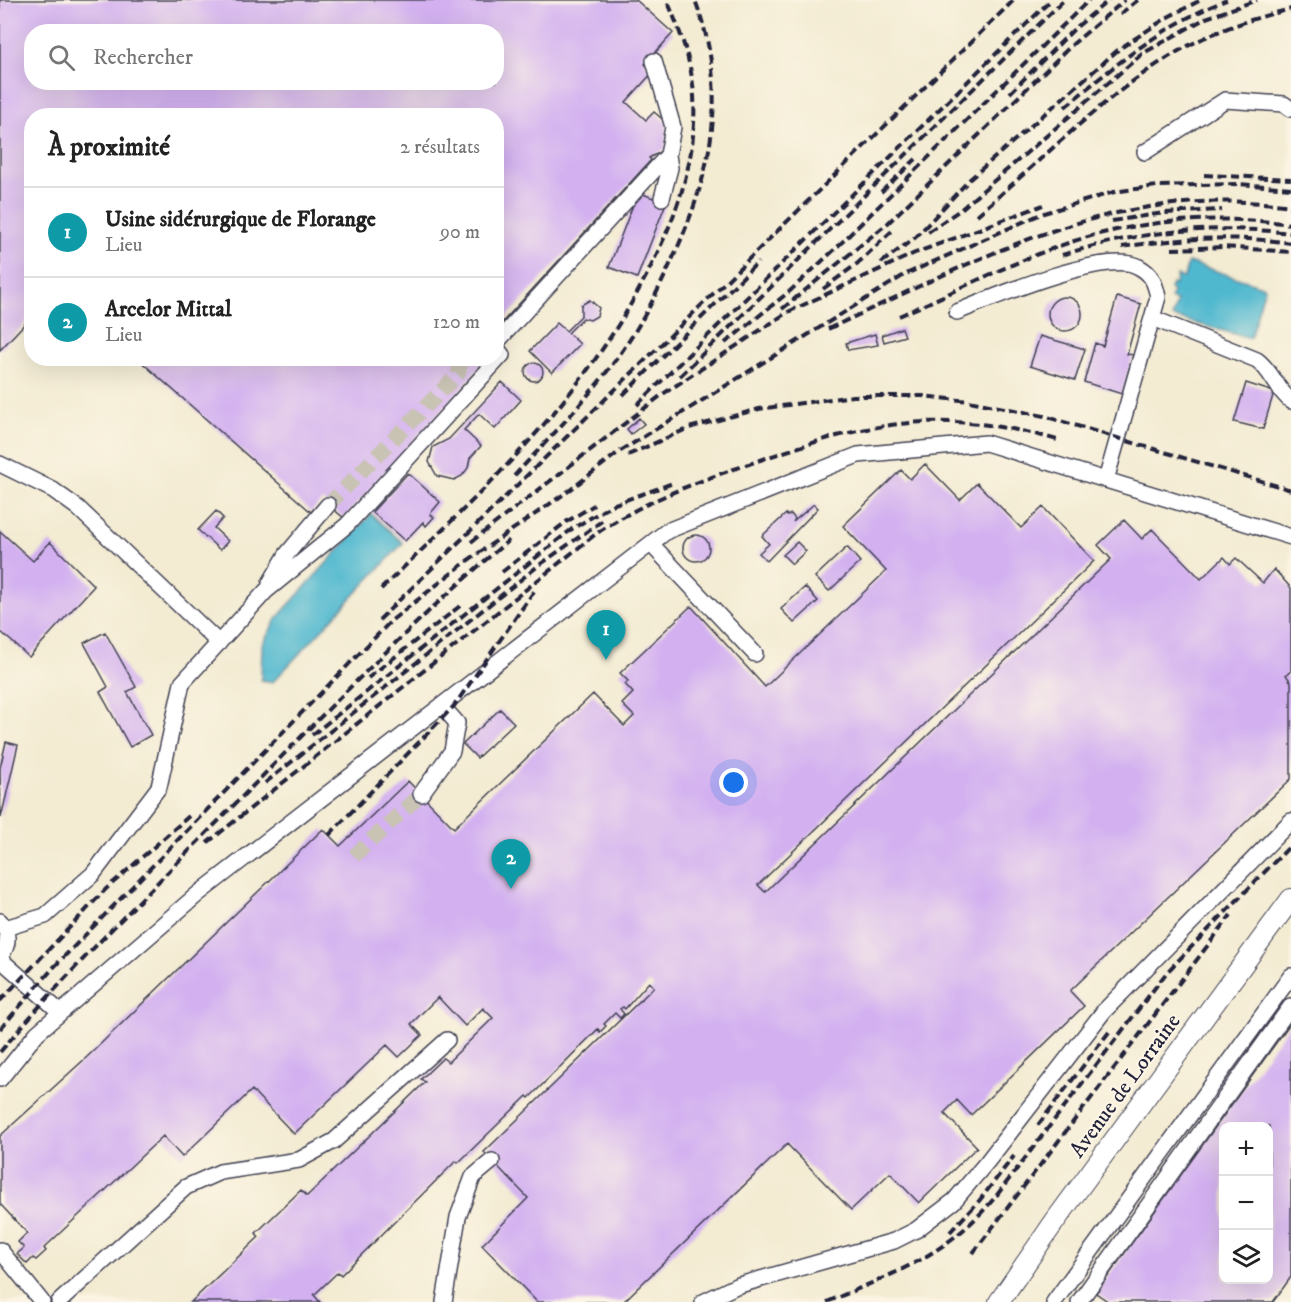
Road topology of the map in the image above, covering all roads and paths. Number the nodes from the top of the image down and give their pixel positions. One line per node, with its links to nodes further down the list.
1 (654, 61): 4 (lane)
2 (1291, 109): 3 (lane)
3 (1145, 152)
4 (668, 155): 5 (lane); 8 (lane)
5 (662, 198)
6 (957, 312): 7 (lane)
7 (1152, 318): 10 (lane); 12 (lane)
8 (504, 336)
9 (493, 366): 16 (lane)
10 (1291, 401)
11 (0, 464): 17 (lane)
12 (1106, 480): 14 (lane); 15 (lane)
13 (328, 505): 16 (lane)
14 (1291, 537)
15 (651, 544): 18 (lane); 19 (lane)
16 (266, 591): 17 (lane)
17 (219, 643): 23 (lane)
18 (755, 654)
19 (442, 706): 20 (lane); 27 (lane)
20 (421, 794)
21 (1291, 821): 37 (lane)
22 (1291, 899): 38 (main road, Avenue de Lorraine)
23 (3, 924): 24 (lane)
24 (0, 958): 27 (lane)
25 (1291, 976): 39 (lane)
26 (1291, 1006): 40 (lane)
27 (60, 1012): 29 (lane)
28 (447, 1040): 35 (lane)
29 (3, 1075): 30 (lane)
30 (0, 1091)
31 (492, 1161): 36 (lane)
32 (0, 1239): 33 (lane)
33 (3, 1253): 34 (lane)
34 (42, 1302)
35 (59, 1302)
36 (444, 1302)
37 (703, 1302)
38 (999, 1302)
39 (1054, 1302)
40 (1079, 1302)

